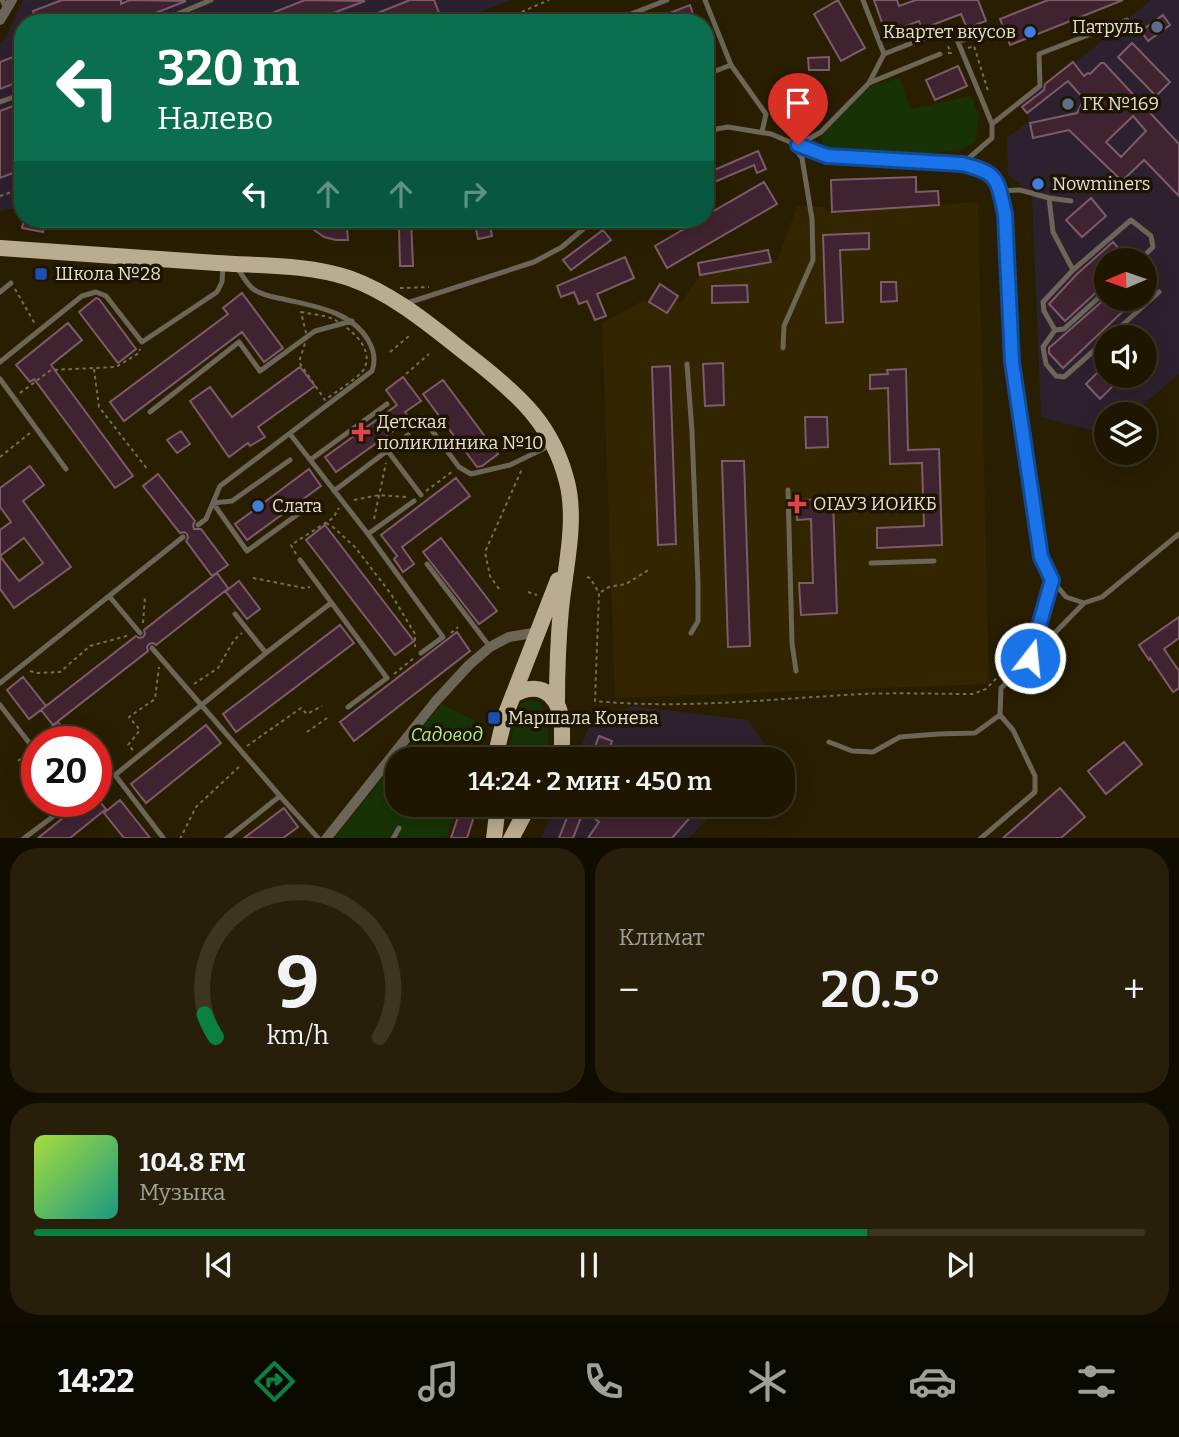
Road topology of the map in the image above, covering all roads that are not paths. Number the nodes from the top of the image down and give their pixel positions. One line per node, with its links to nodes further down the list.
1 (211, 0): 5 (lane)
2 (667, 0): 6 (lane)
3 (863, 0): 12 (lane)
4 (7, 3): 7 (street)
5 (178, 14)
6 (631, 14)
7 (0, 20)
8 (1127, 20): 17 (lane)
9 (714, 22): 14 (lane)
10 (953, 27): 12 (lane)
11 (992, 29): 17 (lane)
12 (884, 54): 16 (lane)
13 (940, 54): 16 (lane)
14 (731, 65): 15 (lane); 19 (lane)
15 (714, 72)
16 (869, 83): 21 (lane)
17 (992, 124): 22 (lane)
18 (714, 129): 19 (lane)
19 (761, 132): 20 (lane)
20 (790, 142): 21 (lane); 41 (lane)
21 (798, 145): 22 (lane)
22 (962, 164): 23 (lane)
23 (1000, 191): 24 (lane); 71 (lane)
24 (1049, 198): 25 (lane); 32 (lane)
25 (1071, 201)
26 (583, 228): 37 (lane)
27 (0, 248): 31 (main road)
28 (1099, 248): 29 (lane)
29 (1152, 248)
30 (1094, 252): 32 (lane)
31 (229, 264): 37 (main road); 38 (lane); 43 (lane)
32 (1073, 270): 40 (lane)
33 (11, 282): 34 (lane)
34 (0, 292)
35 (1159, 292): 39 (lane)
36 (1094, 302): 40 (lane)
37 (401, 305): 51 (main road)
38 (352, 321): 47 (lane); 49 (lane)
39 (1122, 325)
40 (1055, 330): 42 (lane)
41 (783, 348)
42 (1094, 350)
43 (0, 362)
44 (687, 364): 78 (lane)
45 (0, 379): 55 (lane)
46 (387, 404): 54 (lane)
47 (149, 412)
48 (422, 416): 51 (lane)
49 (290, 433): 54 (lane); 61 (lane)
50 (408, 435): 52 (lane)
51 (554, 444): 66 (main road)
52 (387, 450): 57 (lane); 58 (lane)
53 (290, 460): 61 (lane)
54 (310, 460): 57 (lane)
55 (66, 469)
56 (788, 490): 84 (lane)
57 (334, 491): 63 (lane)
58 (422, 495)
59 (316, 501): 61 (lane)
60 (414, 501): 63 (lane)
61 (213, 503): 62 (lane)
62 (198, 525)
63 (368, 534): 82 (lane)
64 (1179, 534): 74 (lane)
65 (183, 537): 72 (lane)
66 (568, 548): 76 (main road); 87 (main road)
67 (300, 560): 73 (lane)
68 (934, 561): 69 (lane)
69 (871, 563)
70 (427, 565): 80 (lane)
71 (1052, 580): 74 (lane); 83 (lane)
72 (109, 596): 77 (lane); 85 (lane)
73 (331, 603): 81 (lane); 90 (lane)
74 (1084, 603): 83 (lane)
75 (235, 614): 81 (lane)
76 (539, 632): 80 (street); 86 (main road)
77 (140, 633)
78 (691, 633)
79 (152, 648): 89 (lane)
80 (490, 648): 105 (street)
81 (266, 653): 89 (lane)
82 (421, 653)
83 (1030, 658): 91 (lane)
84 (796, 671)
85 (0, 683)
86 (513, 695): 87 (main road); 94 (main road)
87 (557, 704): 95 (main road)
88 (0, 705): 92 (lane)
89 (201, 705): 96 (lane); 102 (lane)
90 (348, 707)
91 (1000, 715): 93 (lane); 109 (lane)
92 (21, 732)
93 (829, 742)
94 (498, 747)
95 (562, 747)
96 (280, 796): 103 (lane); 104 (lane)
97 (52, 817): 101 (lane)
98 (497, 817): 107 (main road)
99 (522, 817): 108 (main road)
100 (399, 828): 106 (lane)
101 (23, 838)
102 (164, 838)
103 (226, 838)
104 (319, 838)
105 (326, 838)
106 (393, 838)
107 (494, 838)
108 (511, 838)
109 (980, 838)

